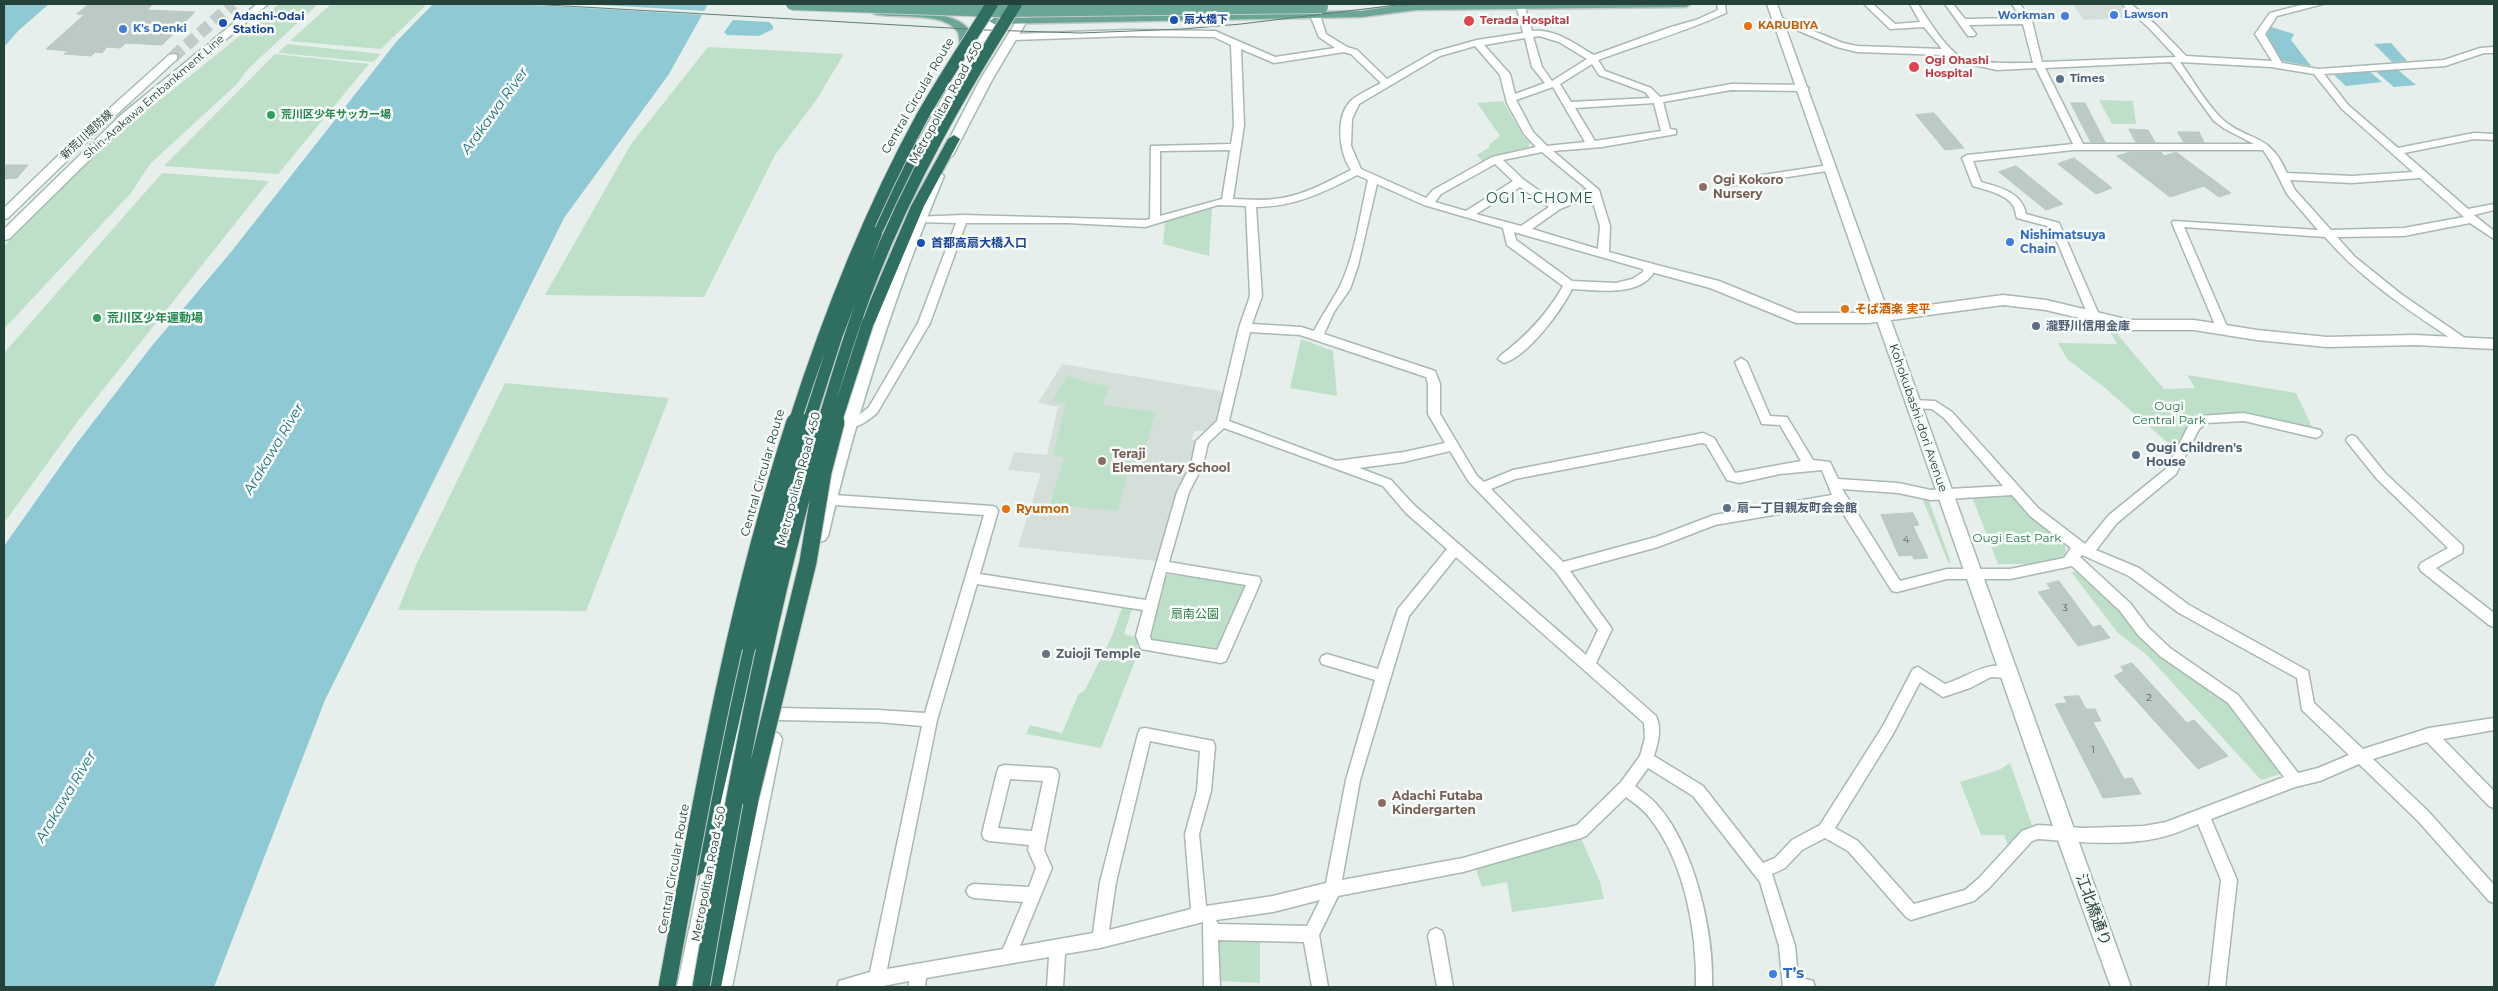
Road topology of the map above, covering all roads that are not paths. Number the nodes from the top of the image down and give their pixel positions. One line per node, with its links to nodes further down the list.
1 (263, 4): 83 (main road, Shin-Arakawa Embankment Line)
2 (792, 4): 19 (main road, bridge)
3 (953, 4): 8 (main road, bridge)
4 (992, 4): 152 (highway, Central Circular Route, bridge)
5 (1006, 4): 23 (main road, Metropolitan Road 450)
6 (1016, 4): 154 (highway, bridge)
7 (1032, 4): 24 (main road, Metropolitan Road 450)
8 (1053, 4)
9 (1686, 4): 18 (main road)
10 (1721, 4): 38 (street)
11 (1772, 4): 22 (main road, Kohokubashi-dori Avenue)
12 (1868, 4): 27 (street)
13 (1914, 4): 27 (street)
14 (1949, 4): 26 (street)
15 (2016, 4): 25 (street)
16 (2126, 4): 39 (street)
17 (2319, 4): 40 (street)
18 (1520, 5): 20 (main road); 28 (street)
19 (831, 6): 20 (main road, bridge); 63 (main road, bridge)
20 (1319, 11): 21 (main road); 34 (street)
21 (1197, 16): 24 (main road); 29 (street)
22 (1778, 20): 36 (street); 45 (main road, Kohokubashi-dori Avenue)
23 (994, 21): 24 (main road); 51 (main road, Metropolitan Road 450)
24 (1022, 21): 31 (main road, Metropolitan Road 450)
25 (2027, 21): 26 (street); 41 (street)
26 (1962, 22): 30 (street)
27 (1926, 24): 36 (street)
28 (1527, 33): 32 (street); 38 (street); 44 (street)
29 (1197, 34): 31 (street); 33 (street)
30 (1971, 34)
31 (1013, 37): 50 (main road, Metropolitan Road 450)
32 (1477, 43): 43 (street); 46 (street)
33 (1236, 44): 34 (street); 53 (street)
34 (1344, 49): 43 (street)
35 (2494, 50): 42 (street)
36 (1948, 52): 41 (street)
37 (173, 56): 74 (main road, 新荒川堤防線)
38 (1593, 59): 44 (street); 47 (street)
39 (2178, 59): 40 (street); 41 (street); 56 (street)
40 (2278, 64): 42 (street)
41 (2040, 66): 55 (street)
42 (2317, 72): 57 (street)
43 (1386, 83): 60 (street)
44 (1552, 83): 46 (street); 48 (street)
45 (1804, 88): 47 (street); 59 (main road, Kohokubashi-dori Avenue)
46 (1511, 98): 54 (street)
47 (1658, 100): 48 (street); 52 (street)
48 (1569, 106): 52 (street)
49 (2494, 137): 57 (street)
50 (954, 139): 77 (main road, Metropolitan Road 450); 155 (highway, bridge)
51 (921, 144): 80 (highway); 109 (main road, Metropolitan Road 450)
52 (1592, 145): 54 (street)
53 (1237, 147): 68 (street); 78 (street)
54 (1543, 148): 58 (street); 67 (street)
55 (2080, 148): 56 (street); 89 (street)
56 (2265, 148): 62 (street)
57 (2395, 152): 61 (street)
58 (1496, 159): 65 (street); 69 (street)
59 (1829, 168): 66 (street); 88 (main road, Kohokubashi-dori Avenue)
60 (1357, 171): 64 (street); 70 (street)
61 (2422, 174): 62 (street); 75 (street)
62 (2283, 176): 82 (street)
63 (895, 179): 80 (highway); 109 (main road)
64 (1373, 180): 69 (street); 92 (street)
65 (1520, 182): 72 (street); 73 (street)
66 (1723, 184)
67 (1594, 190): 72 (street); 85 (street)
68 (1227, 202): 70 (street); 78 (street)
69 (1428, 203): 73 (street)
70 (1251, 204): 90 (street)
71 (2493, 207): 75 (street)
72 (1556, 208): 81 (street)
73 (1468, 214): 79 (street)
74 (4, 215)
75 (2469, 216): 82 (street); 84 (street)
76 (963, 218): 77 (street); 78 (street); 99 (street)
77 (920, 219): 99 (main road, Metropolitan Road 450)
78 (1155, 221)
79 (1508, 227): 81 (street); 87 (street)
80 (878, 228): 152 (highway, bridge)
81 (1522, 231): 85 (street)
82 (2328, 234): 91 (street); 93 (street)
83 (4, 236)
84 (2494, 236)
85 (1603, 254): 86 (street)
86 (1649, 267): 87 (street); 88 (main road)
87 (1569, 285): 95 (street)
88 (1883, 317): 89 (main road); 97 (main road, Kohokubashi-dori Avenue)
89 (2094, 317): 91 (main road)
90 (1245, 328): 92 (street); 98 (street)
91 (2222, 329): 93 (main road)
92 (1317, 337): 102 (street)
93 (2466, 343): 94 (main road)
94 (2494, 344)
95 (1504, 359)
96 (1741, 362): 103 (street)
97 (1912, 404): 107 (street); 108 (main road, Kohokubashi-dori Avenue)
98 (1222, 423): 104 (street); 114 (street)
99 (847, 424): 111 (main road, Metropolitan Road 450)
100 (2316, 433): 113 (street)
101 (2352, 440): 119 (street)
102 (1454, 446): 104 (street); 106 (street)
103 (1809, 465): 105 (street); 106 (street)
104 (1336, 466): 112 (street)
105 (1834, 483): 108 (street); 110 (street)
106 (1482, 488): 115 (street)
107 (2015, 490): 108 (street); 113 (street)
108 (1944, 494): 116 (main road, Kohokubashi-dori Avenue)
109 (793, 498): 111 (street); 153 (main road, Metropolitan Road 450)
110 (1840, 498): 115 (street); 116 (street)
111 (828, 500): 117 (street); 124 (main road, Metropolitan Road 450)
112 (1455, 548): 121 (street); 123 (street)
113 (2078, 555): 116 (street); 128 (street); 130 (street)
114 (1160, 566): 118 (street); 118 (street)
115 (1561, 568): 121 (street)
116 (1973, 573): 122 (main road, Kohokubashi-dori Avenue)
117 (971, 578): 118 (street); 125 (street)
118 (1150, 606)
119 (2494, 621)
120 (1327, 660): 123 (street)
121 (1589, 664): 129 (street)
122 (2008, 672): 134 (street); 135 (main road, Kohokubashi-dori Avenue)
123 (1383, 676): 138 (street)
124 (778, 714): 125 (street); 156 (main road, Metropolitan Road 450)
125 (930, 720): 150 (street)
126 (2494, 724): 127 (street)
127 (2429, 734): 128 (street); 132 (street)
128 (2360, 757): 130 (street); 141 (street)
129 (1646, 759): 131 (street); 137 (street)
130 (2295, 780): 133 (street)
131 (1626, 787): 138 (street); 162 (street)
132 (2494, 801)
133 (2203, 817): 135 (street); 164 (street)
134 (1825, 830): 135 (street); 137 (street)
135 (2064, 832): 163 (main road, 江北橋通り)
136 (1037, 838): 136 (street); 140 (street)
137 (1761, 871): 151 (street)
138 (1333, 889): 142 (street); 144 (street)
139 (974, 891): 140 (street)
140 (1033, 895): 148 (street)
141 (2494, 896)
142 (1205, 914): 143 (street); 146 (street); 146 (street)
143 (1211, 932): 144 (street); 159 (street)
144 (1311, 934): 160 (street)
145 (1436, 936): 161 (street)
146 (1100, 940): 147 (street)
147 (1057, 948): 148 (street); 158 (street)
148 (1008, 957): 149 (street)
149 (917, 979): 150 (street)
150 (875, 983): 157 (street)
151 (1797, 986)
152 (668, 987)
153 (687, 987)
154 (701, 987)
155 (711, 987)
156 (722, 987)
157 (844, 987)
158 (1055, 987)
159 (1212, 987)
160 (1320, 987)
161 (1445, 987)
162 (1704, 987)
163 (2121, 987)
164 (2217, 987)

